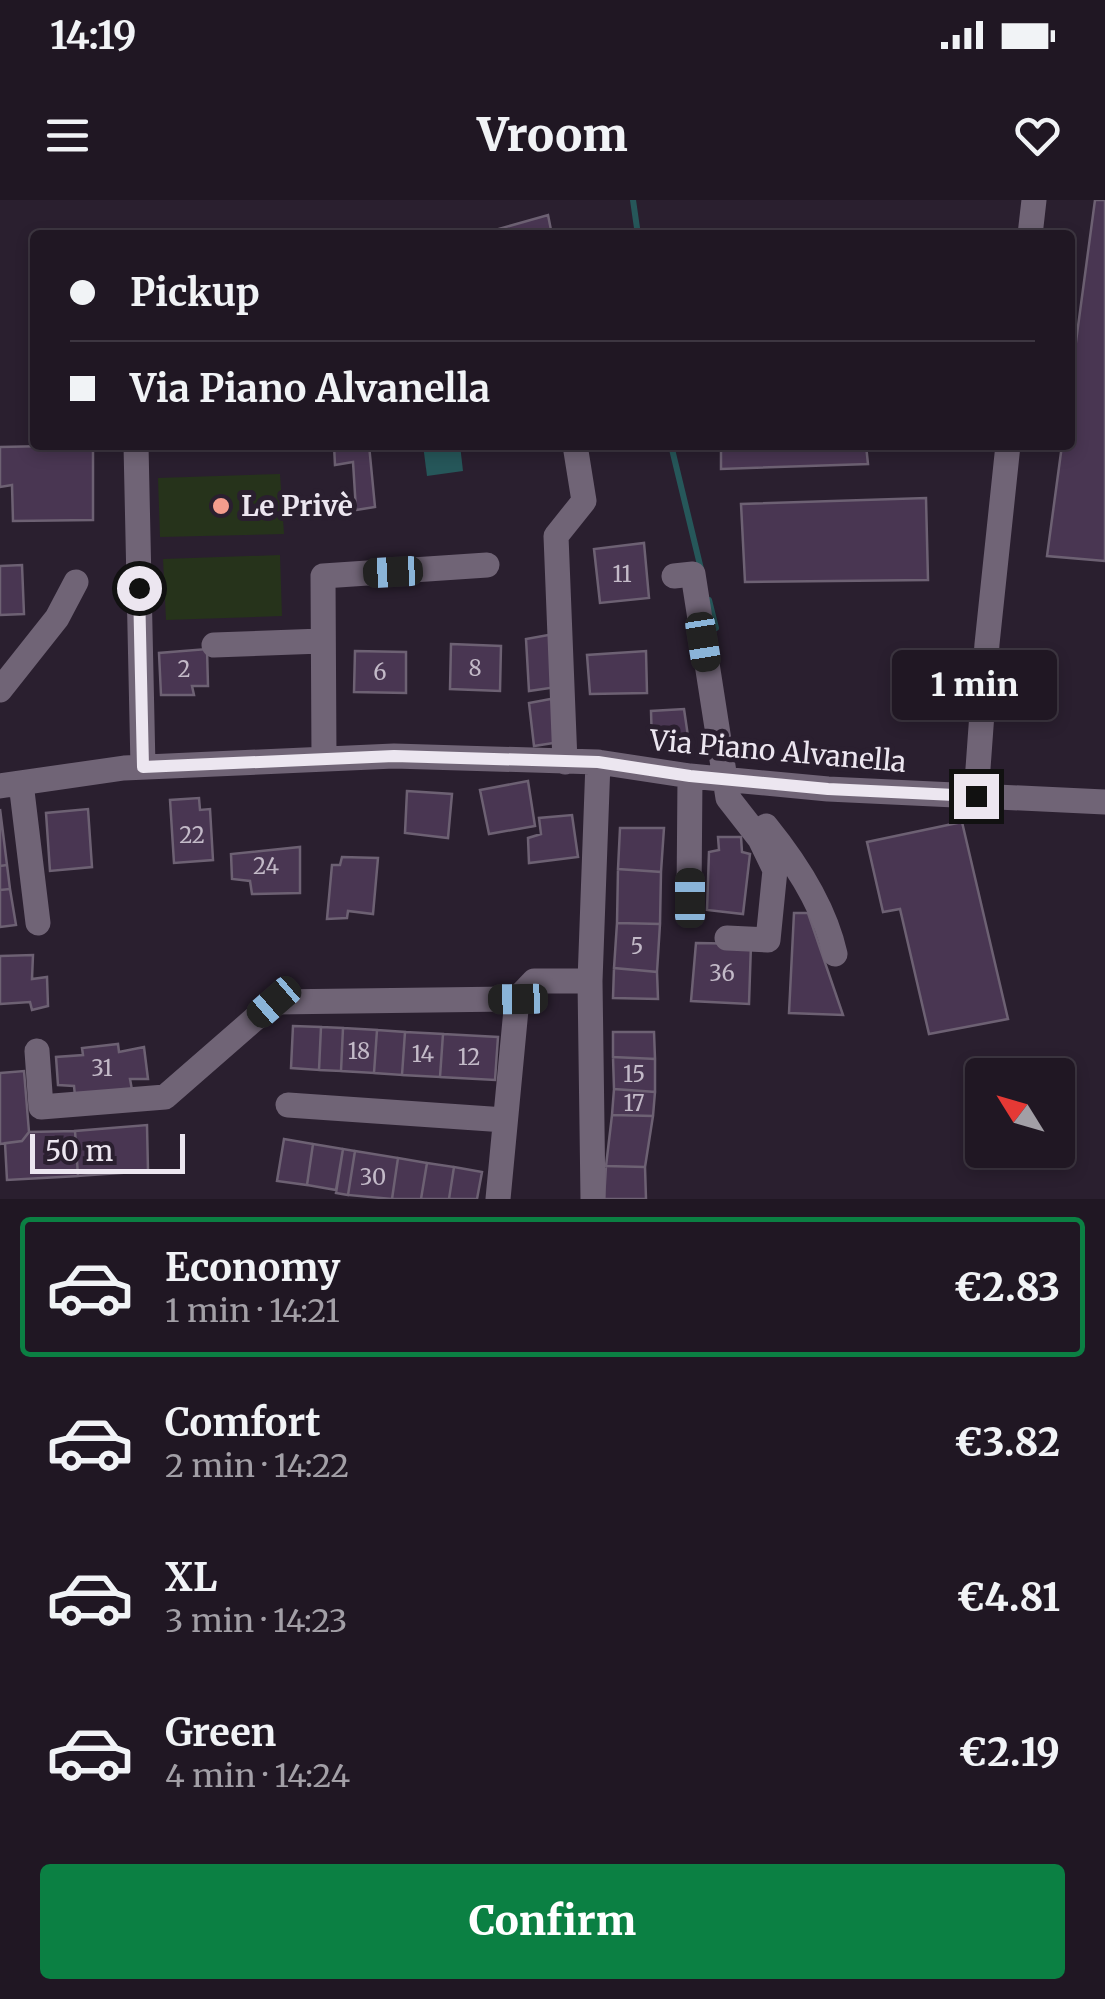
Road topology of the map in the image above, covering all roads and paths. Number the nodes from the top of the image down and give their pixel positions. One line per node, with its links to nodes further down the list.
1 (1034, 200): 2 (street)
2 (1031, 230)
3 (136, 450): 15 (street)
4 (576, 450): 13 (street)
5 (1007, 450): 19 (street)
6 (487, 565): 9 (street)
7 (674, 576): 17 (street)
8 (76, 582): 11 (street)
9 (322, 640): 10 (street); 12 (street)
10 (214, 645)
11 (0, 690)
12 (324, 759): 13 (street, Via Piano Alvanella); 15 (street, Via Piano Alvanella)
13 (565, 762): 14 (street, Via Piano Alvanella)
14 (598, 762): 16 (street, Via Piano Alvanella); 25 (street)
15 (143, 767): 18 (street, Via Piano Alvanella)
16 (690, 776): 17 (street, Via Piano Alvanella); 21 (street)
17 (731, 778): 19 (street, Via Piano Alvanella); 23 (street); 24 (street)
18 (10, 785): 22 (street, Via Piano Alvanella)
19 (976, 796): 20 (street, Via Piano Alvanella)
20 (1105, 802)
21 (690, 898)
22 (38, 924)
23 (727, 938)
24 (835, 954)
25 (590, 981): 26 (street); 31 (street)
26 (518, 999): 27 (street); 29 (street)
27 (36, 1051)
28 (288, 1105): 29 (street)
29 (506, 1120): 30 (street)
30 (498, 1199)
31 (593, 1199)

